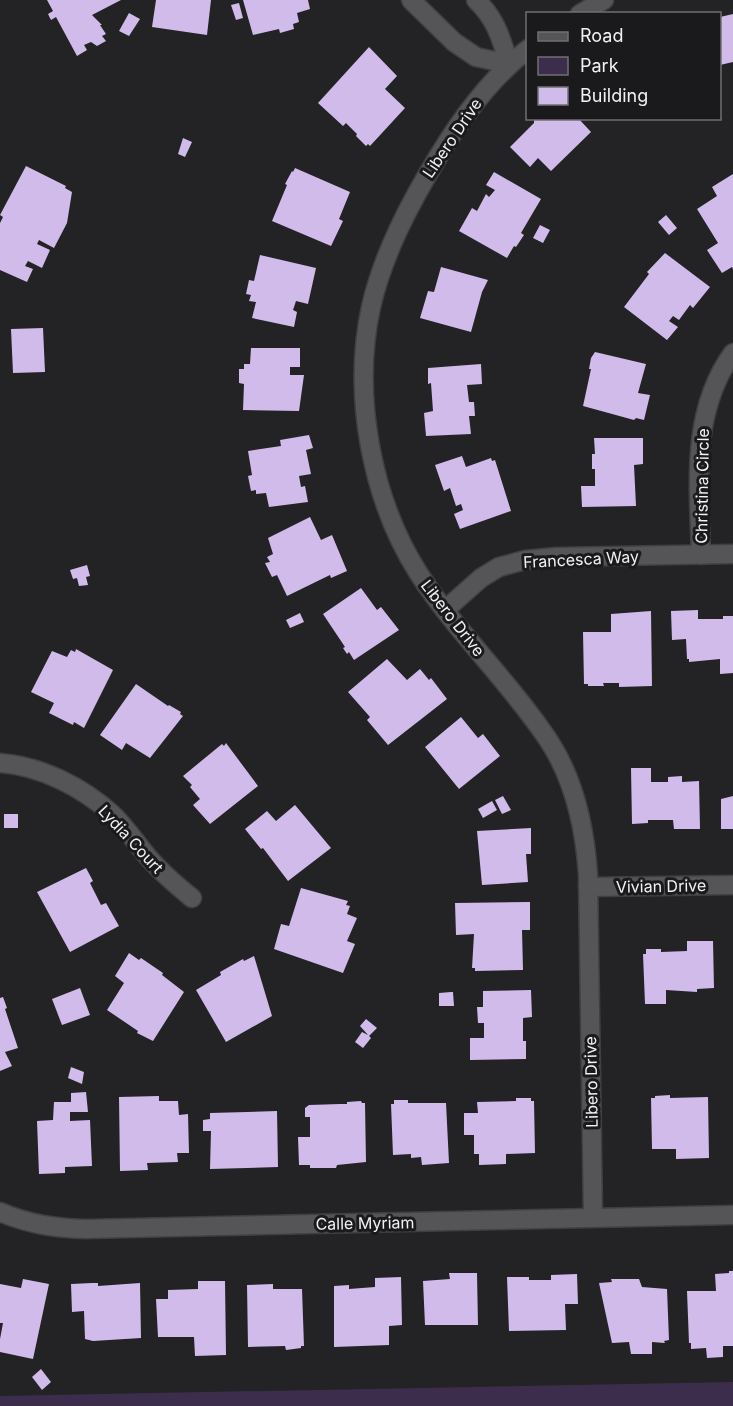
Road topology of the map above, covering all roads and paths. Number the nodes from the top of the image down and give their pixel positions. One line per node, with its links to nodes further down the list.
1 (411, 0): 6 (street)
2 (476, 0): 6 (street)
3 (604, 0): 4 (street)
4 (583, 12)
5 (526, 50): 6 (street, Libero Drive)
6 (508, 64): 10 (street, Libero Drive)
7 (733, 353): 9 (street, Christina Circle)
8 (733, 554): 9 (street, Francesca Way)
9 (701, 555): 10 (street, Francesca Way)
10 (445, 610): 13 (street, Libero Drive)
11 (0, 763): 14 (street, Lydia Court)
12 (733, 885): 13 (street, Vivian Drive)
13 (588, 888): 17 (street, Libero Drive)
14 (192, 898)
15 (0, 1212): 17 (street, Calle Myriam)
16 (733, 1215): 17 (street, Calle Myriam)
17 (593, 1218)

